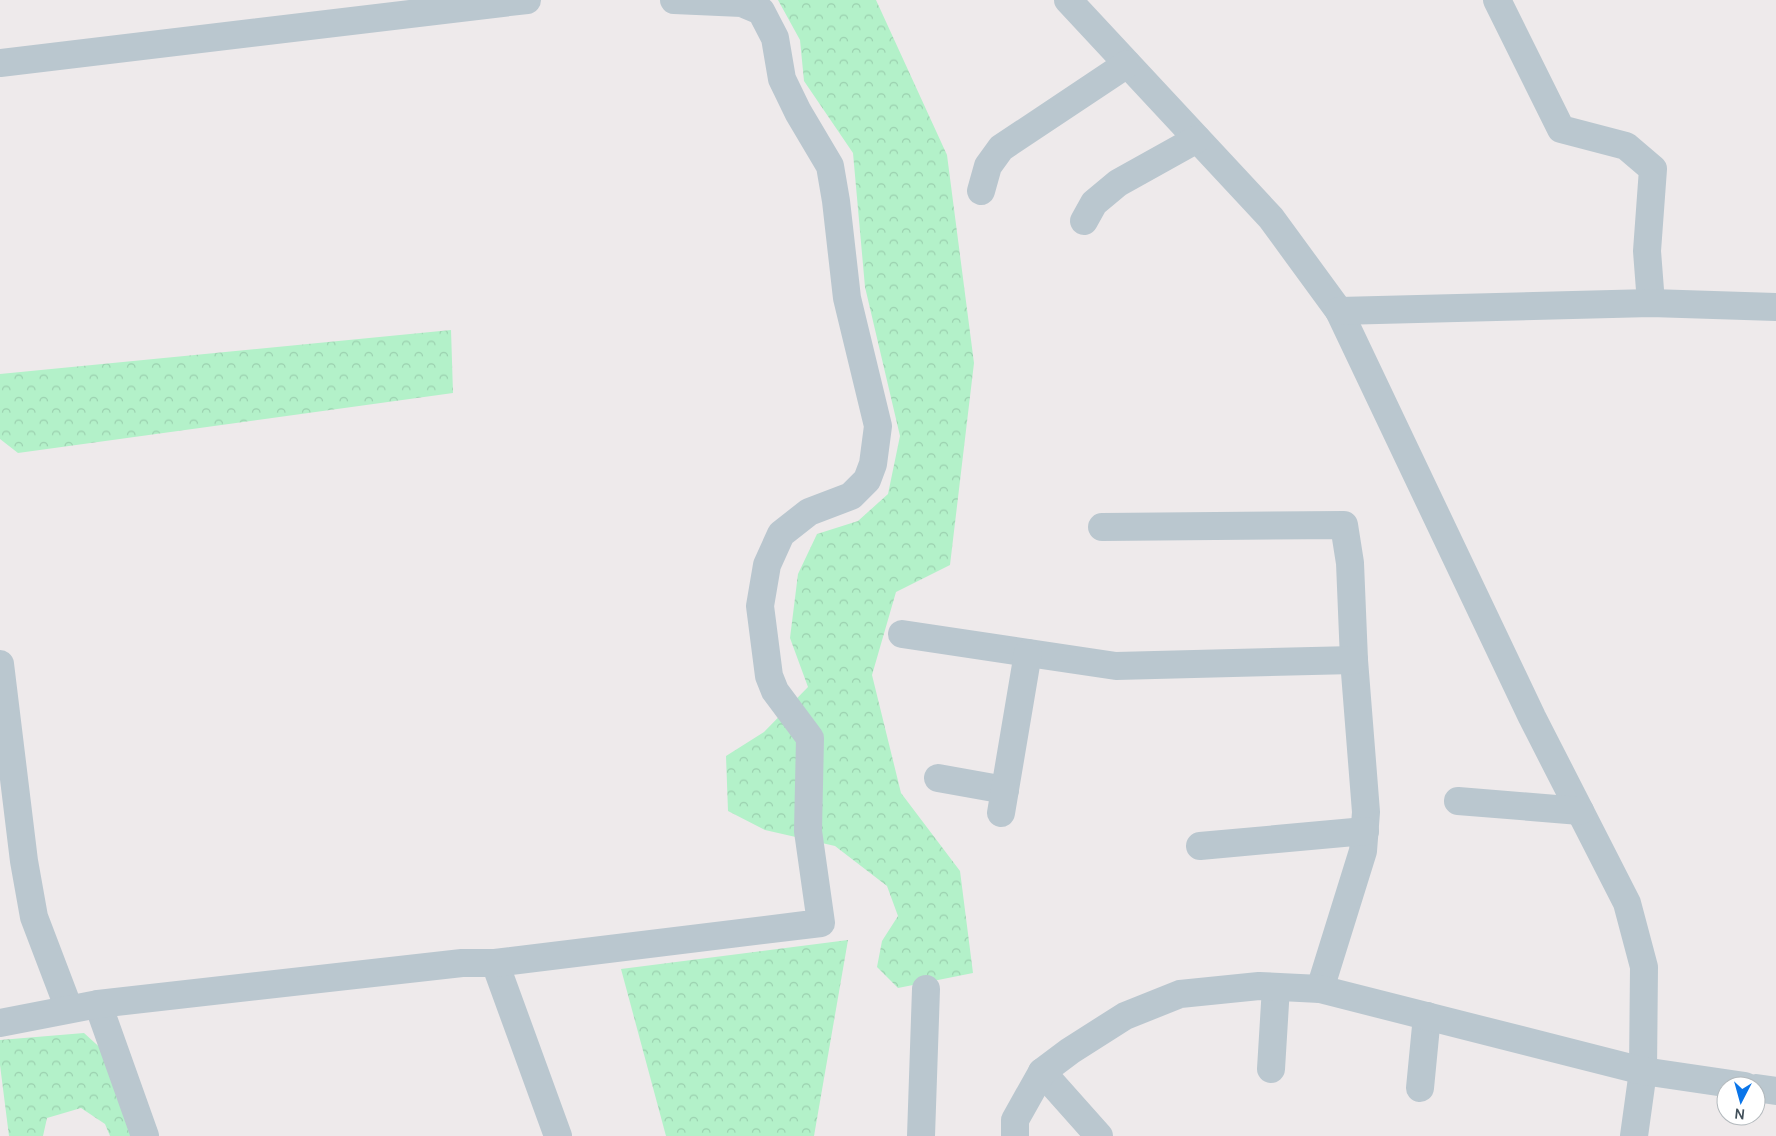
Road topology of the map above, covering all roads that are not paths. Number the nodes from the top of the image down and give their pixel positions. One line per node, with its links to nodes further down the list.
1 (527, 0): 5 (street)
2 (674, 0): 23 (street)
3 (1068, 0): 6 (street)
4 (1498, 0): 10 (street)
5 (0, 63)
6 (1127, 64): 7 (street); 8 (street)
7 (1197, 139): 9 (street); 12 (street)
8 (980, 192)
9 (1084, 221)
10 (1651, 303): 11 (street); 12 (street)
11 (1776, 307)
12 (1339, 311): 20 (street)
13 (1102, 527): 16 (street)
14 (902, 634): 15 (street)
15 (1028, 653): 16 (street); 18 (street)
16 (1354, 660): 21 (street)
17 (0, 664): 28 (street)
18 (938, 778)
19 (1458, 801): 20 (street)
20 (1580, 811): 32 (street)
21 (1365, 832): 22 (street); 25 (street)
22 (1200, 846)
23 (495, 963): 27 (street); 37 (street)
24 (1276, 987): 25 (street); 31 (street); 33 (street)
25 (1320, 989): 29 (street)
26 (926, 990): 38 (street)
27 (98, 1004): 28 (street); 36 (street)
28 (69, 1009): 30 (street)
29 (1427, 1016): 32 (street); 35 (street)
30 (0, 1023)
31 (1271, 1069)
32 (1643, 1071): 34 (street); 41 (street)
33 (1042, 1072): 39 (street); 40 (street)
34 (1716, 1082)
35 (1420, 1088)
36 (146, 1136)
37 (558, 1136)
38 (921, 1136)
39 (1015, 1136)
40 (1099, 1136)
41 (1634, 1136)

